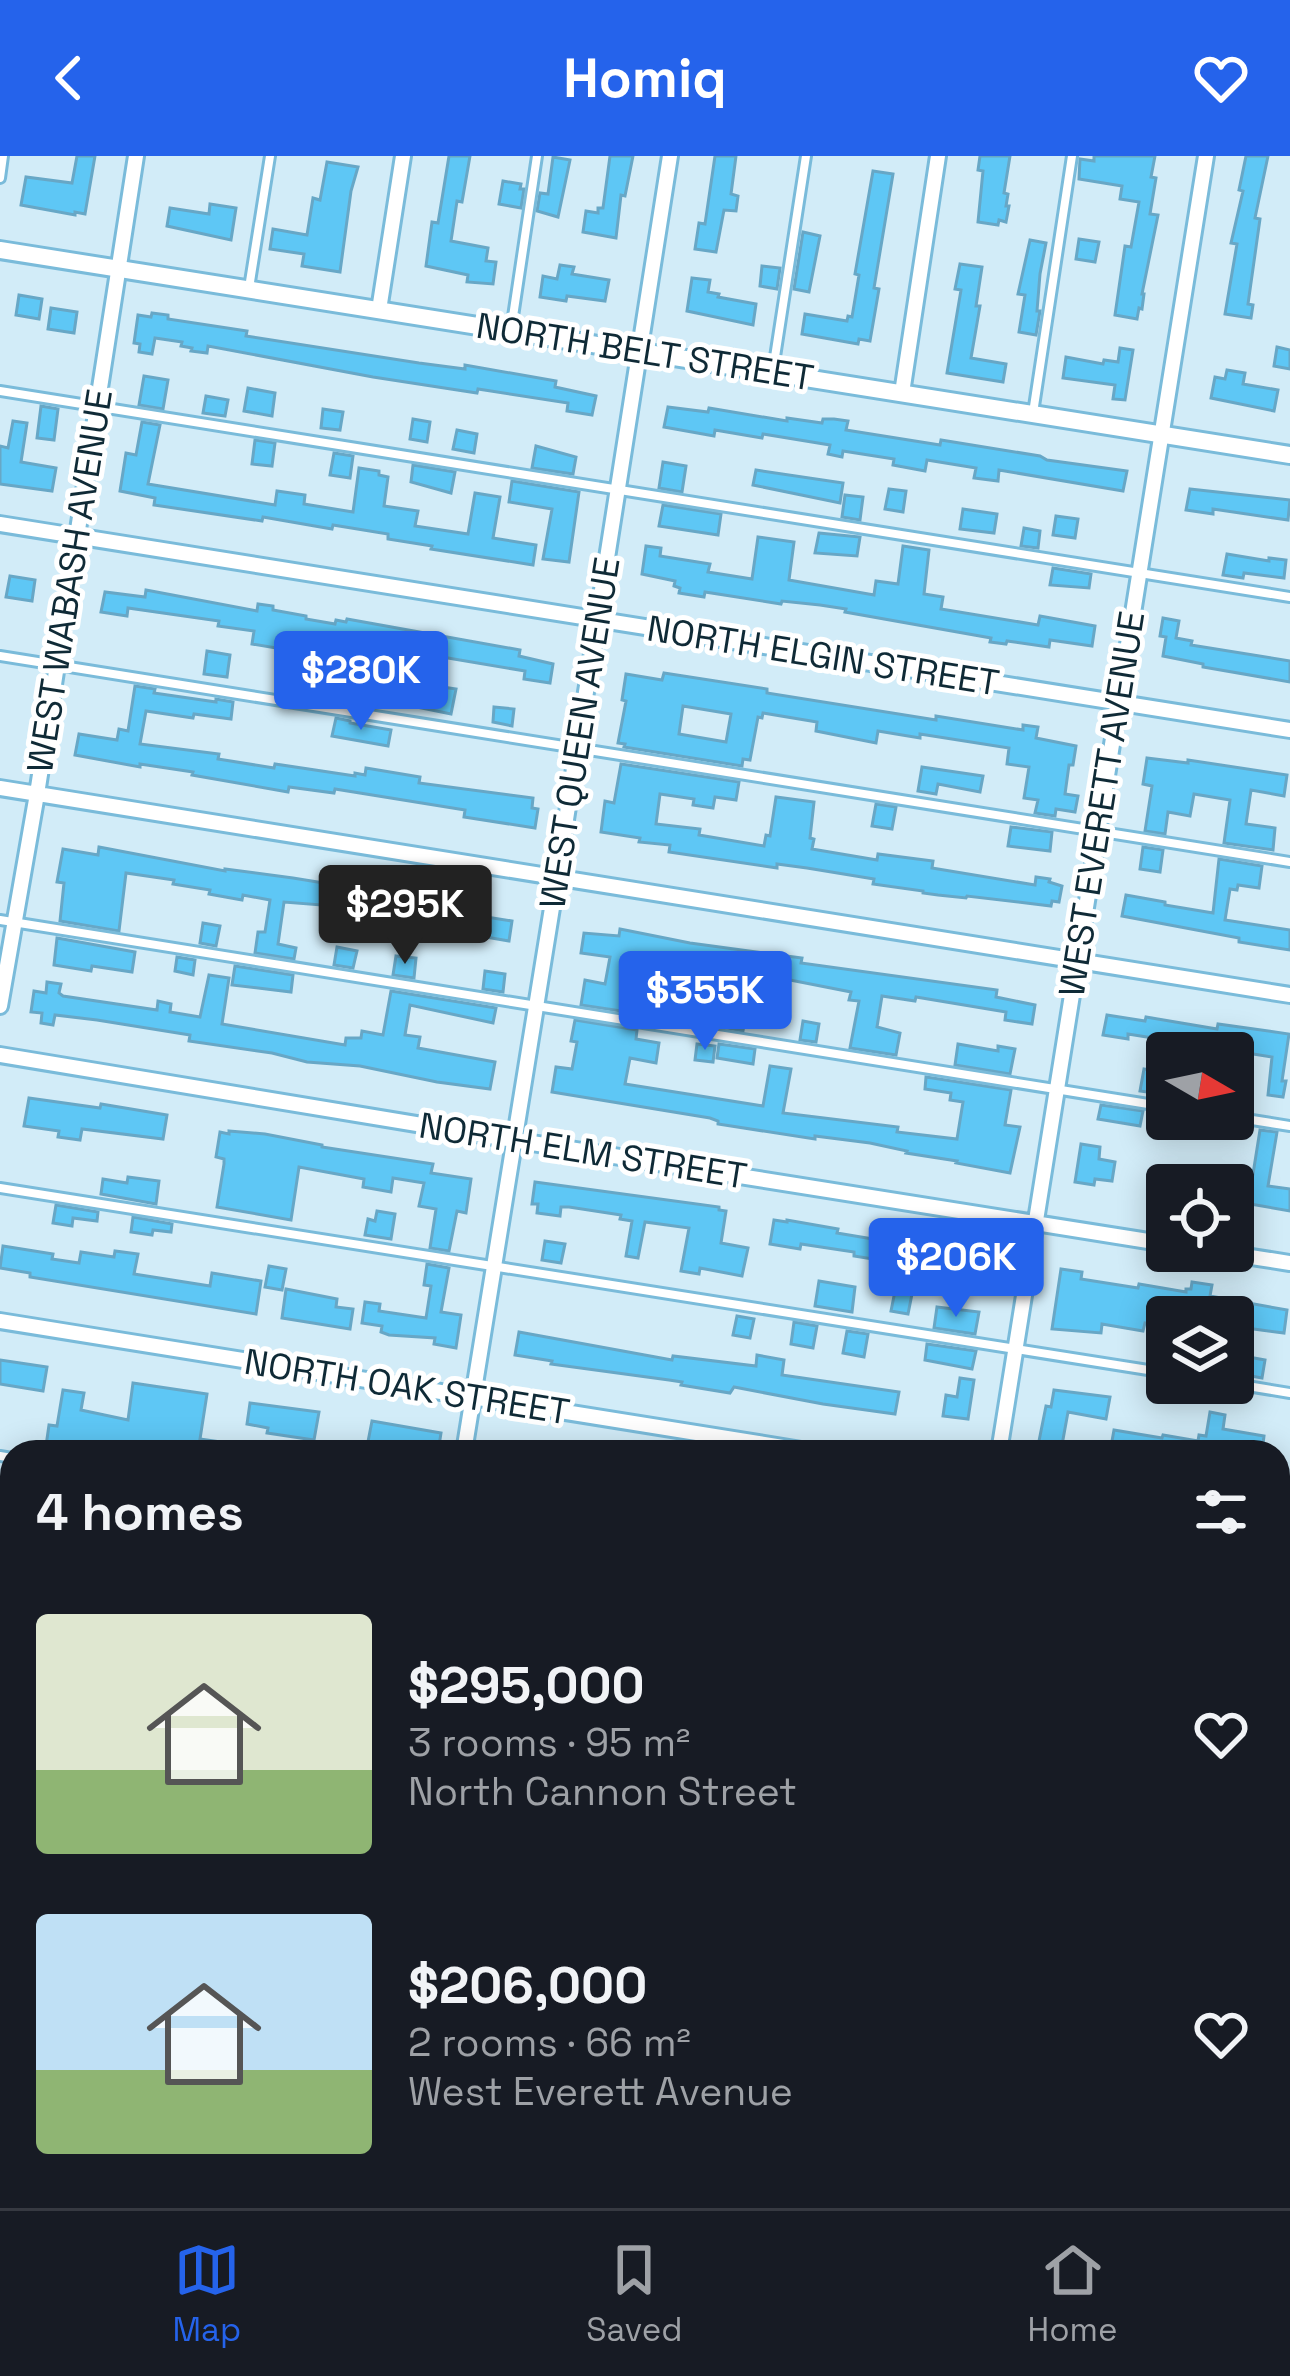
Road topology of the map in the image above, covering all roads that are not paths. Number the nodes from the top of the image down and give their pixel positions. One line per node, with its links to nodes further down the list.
1 (3, 156): 11 (lane)
2 (136, 156): 13 (street, WEST WABASH AVENUE)
3 (270, 156): 14 (lane)
4 (403, 156): 15 (street)
5 (537, 156): 16 (lane)
6 (670, 156): 17 (street, WEST QUEEN AVENUE)
7 (806, 156): 18 (lane)
8 (938, 156): 20 (street)
9 (1072, 156): 22 (lane)
10 (1206, 156): 23 (street, WEST EVERETT AVENUE)
11 (0, 178)
12 (0, 250): 13 (street, NORTH BELT STREET)
13 (118, 270): 14 (street, NORTH BELT STREET); 21 (street, WEST WABASH AVENUE)
14 (249, 290): 15 (street, NORTH BELT STREET)
15 (379, 310): 16 (street, NORTH BELT STREET)
16 (511, 330): 17 (street, NORTH BELT STREET)
17 (640, 350): 18 (street, NORTH BELT STREET); 25 (street, WEST QUEEN AVENUE)
18 (772, 371): 20 (street, NORTH BELT STREET)
19 (0, 391): 21 (lane)
20 (902, 393): 22 (street, NORTH BELT STREET)
21 (97, 406): 25 (lane); 27 (street, WEST WABASH AVENUE)
22 (1033, 413): 23 (street, NORTH BELT STREET)
23 (1162, 433): 24 (street, NORTH BELT STREET); 28 (street, WEST EVERETT AVENUE)
24 (1290, 455)
25 (618, 491): 28 (lane); 30 (street, WEST QUEEN AVENUE)
26 (0, 524): 27 (street, NORTH ELGIN STREET)
27 (77, 536): 30 (street, NORTH ELGIN STREET); 32 (street, WEST WABASH AVENUE)
28 (1139, 573): 29 (lane); 33 (street, WEST EVERETT AVENUE)
29 (1290, 597)
30 (598, 620): 33 (street, NORTH ELGIN STREET); 35 (street, WEST QUEEN AVENUE)
31 (0, 656): 32 (lane)
32 (56, 664): 35 (lane); 37 (street, WEST WABASH AVENUE)
33 (1119, 703): 34 (street, NORTH ELGIN STREET); 38 (street, WEST EVERETT AVENUE)
34 (1290, 730)
35 (577, 748): 38 (lane); 40 (street, WEST QUEEN AVENUE)
36 (0, 788): 37 (street)
37 (37, 794): 40 (street); 41 (street, WEST WABASH AVENUE)
38 (1098, 832): 39 (lane); 42 (street, WEST EVERETT AVENUE)
39 (1290, 862)
40 (557, 877): 42 (street); 45 (street, WEST QUEEN AVENUE)
41 (7, 921): 44 (street, WEST WABASH AVENUE); 45 (lane)
42 (1078, 962): 43 (street); 47 (street, WEST EVERETT AVENUE)
43 (1290, 995)
44 (0, 1006)
45 (535, 1006): 47 (lane); 51 (street, WEST QUEEN AVENUE)
46 (0, 1055): 51 (street, NORTH ELM STREET)
47 (1055, 1089): 48 (lane); 53 (street, WEST EVERETT AVENUE)
48 (1146, 1104)
49 (1254, 1120): 50 (lane)
50 (1290, 1126)
51 (514, 1140): 53 (street, NORTH ELM STREET); 57 (street, WEST QUEEN AVENUE)
52 (0, 1188): 57 (lane)
53 (1034, 1223): 54 (street, NORTH ELM STREET); 59 (street, WEST EVERETT AVENUE)
54 (1146, 1241)
55 (1254, 1257): 56 (street)
56 (1290, 1263)
57 (494, 1266): 59 (lane); 63 (street, WEST QUEEN AVENUE)
58 (0, 1321): 63 (street, NORTH OAK STREET)
59 (1014, 1349): 60 (lane); 66 (street, WEST EVERETT AVENUE)
60 (1146, 1370)
61 (1254, 1387): 62 (lane)
62 (1290, 1393)
63 (473, 1398): 64 (street, WEST QUEEN AVENUE); 65 (street, NORTH OAK STREET)
64 (466, 1440)
65 (738, 1440)
66 (1001, 1440)

